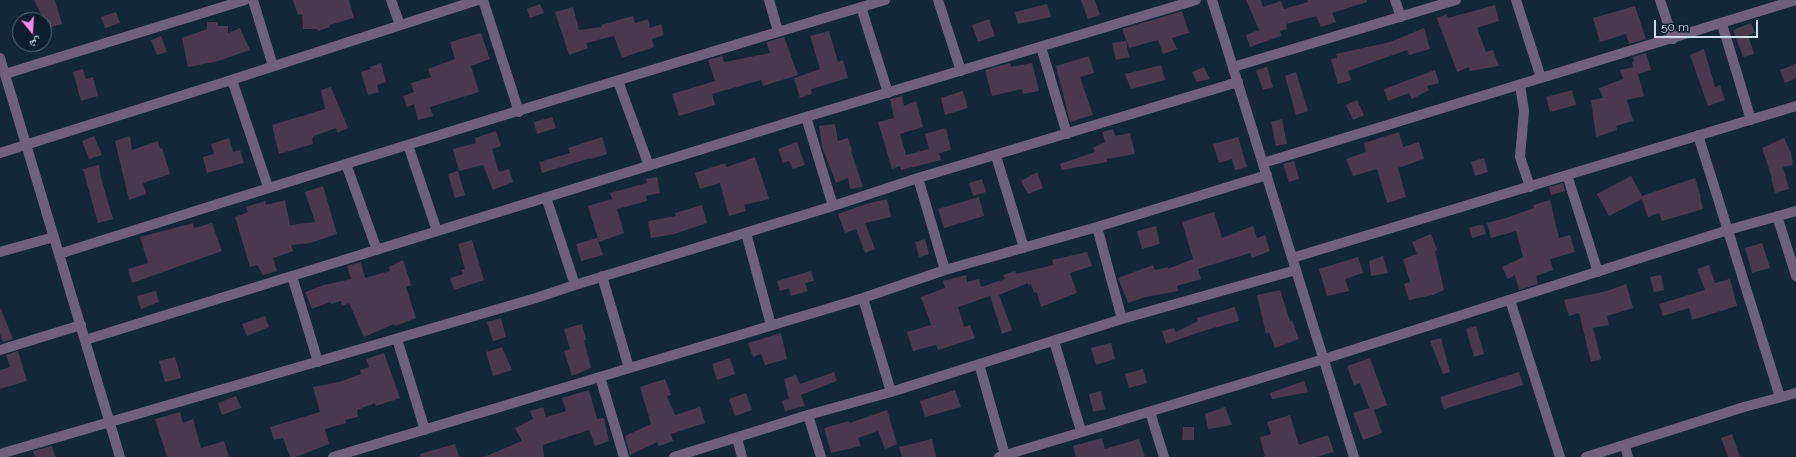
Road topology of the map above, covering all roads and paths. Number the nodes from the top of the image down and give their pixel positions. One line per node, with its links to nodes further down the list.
1 (245, 0): 27 (street)
2 (253, 0): 24 (street)
3 (391, 0): 19 (street)
4 (478, 0): 19 (street)
5 (483, 0): 35 (street)
6 (769, 0): 20 (street)
7 (885, 0): 16 (street)
8 (938, 0): 26 (street)
9 (1196, 0): 22 (street)
10 (1212, 0): 25 (street)
11 (1395, 0): 17 (street)
12 (1456, 0): 17 (street)
13 (1516, 0): 28 (street)
14 (1660, 0): 21 (street)
15 (1796, 0): 18 (street)
16 (861, 7): 20 (street); 33 (street)
17 (1401, 17): 25 (street)
18 (1722, 24): 21 (street); 37 (street)
19 (400, 25): 24 (street)
20 (778, 31): 30 (street)
21 (1672, 39): 28 (street)
22 (1041, 47): 26 (street); 38 (street)
23 (0, 58): 27 (street)
24 (273, 66): 29 (street)
25 (1233, 67): 31 (street)
26 (961, 71): 33 (street)
27 (5, 74): 40 (street)
28 (1541, 78): 32 (street)
29 (232, 80): 40 (street); 50 (street)
30 (618, 81): 35 (street); 46 (street)
31 (1238, 82): 38 (street); 44 (street)
32 (1520, 85): 44 (street); 51 (street)
33 (888, 93): 36 (street)
34 (1796, 106): 37 (street)
35 (519, 112): 41 (street)
36 (806, 117): 46 (street); 53 (street)
37 (1751, 120): 39 (street)
38 (1067, 134): 43 (street)
39 (1698, 135): 48 (street); 57 (street)
40 (26, 145): 42 (street); 60 (street)
41 (408, 145): 45 (street); 58 (street)
42 (0, 153)
43 (996, 156): 49 (street); 61 (street)
44 (1263, 163): 47 (street)
45 (346, 164): 50 (street); 62 (street)
46 (649, 166): 52 (street)
47 (1267, 175): 56 (street); 65 (street)
48 (1567, 175): 51 (street); 68 (street)
49 (918, 178): 53 (street); 66 (street)
50 (268, 187): 64 (street)
51 (1530, 187): 65 (street)
52 (546, 197): 58 (street); 72 (street)
53 (833, 206): 59 (street)
54 (1796, 211): 55 (street)
55 (1777, 216): 57 (street); 71 (street)
56 (1097, 227): 61 (street); 75 (street)
57 (1728, 230): 68 (street); 89 (street)
58 (437, 232): 62 (street)
59 (746, 233): 70 (street); 77 (street)
60 (54, 237): 63 (street); 64 (street)
61 (1024, 248): 66 (street)
62 (377, 250): 69 (street)
63 (0, 252)
64 (59, 254): 76 (street)
65 (1292, 258): 67 (street)
66 (945, 270): 73 (street)
67 (1296, 270): 75 (street); 82 (street)
68 (1598, 272): 74 (street)
69 (292, 276): 78 (street); 83 (street)
70 (602, 276): 72 (street); 85 (street)
71 (1796, 276)
72 (575, 285): 79 (street)
73 (863, 298): 77 (street); 87 (street)
74 (1510, 300): 82 (street); 107 (street)
75 (1122, 319): 80 (street)
76 (81, 325): 78 (street); 81 (street)
77 (771, 325): 85 (street)
78 (85, 340): 92 (street)
79 (397, 340): 83 (street); 93 (street)
80 (1054, 340): 84 (street); 94 (street)
81 (0, 350)
82 (1324, 359): 90 (street); 106 (street)
83 (318, 362): 92 (street)
84 (979, 364): 87 (street); 99 (street)
85 (628, 368): 86 (street)
86 (600, 377): 93 (street); 101 (street)
87 (892, 392): 91 (street)
88 (1796, 393): 89 (street)
89 (1780, 397): 96 (street)
90 (1150, 412): 94 (street); 105 (street)
91 (808, 415): 95 (street); 104 (street)
92 (110, 421): 97 (street); 100 (street)
93 (425, 430): 98 (street)
94 (1081, 431): 99 (street)
95 (736, 438): 102 (street); 103 (street)
96 (1625, 446): 108 (street); 109 (street)
97 (0, 454)
98 (340, 456)
99 (1002, 456)
100 (120, 457)
101 (624, 457)
102 (674, 457)
103 (742, 457)
104 (821, 457)
105 (1164, 457)
106 (1354, 457)
107 (1560, 457)
108 (1586, 457)
109 (1628, 457)

